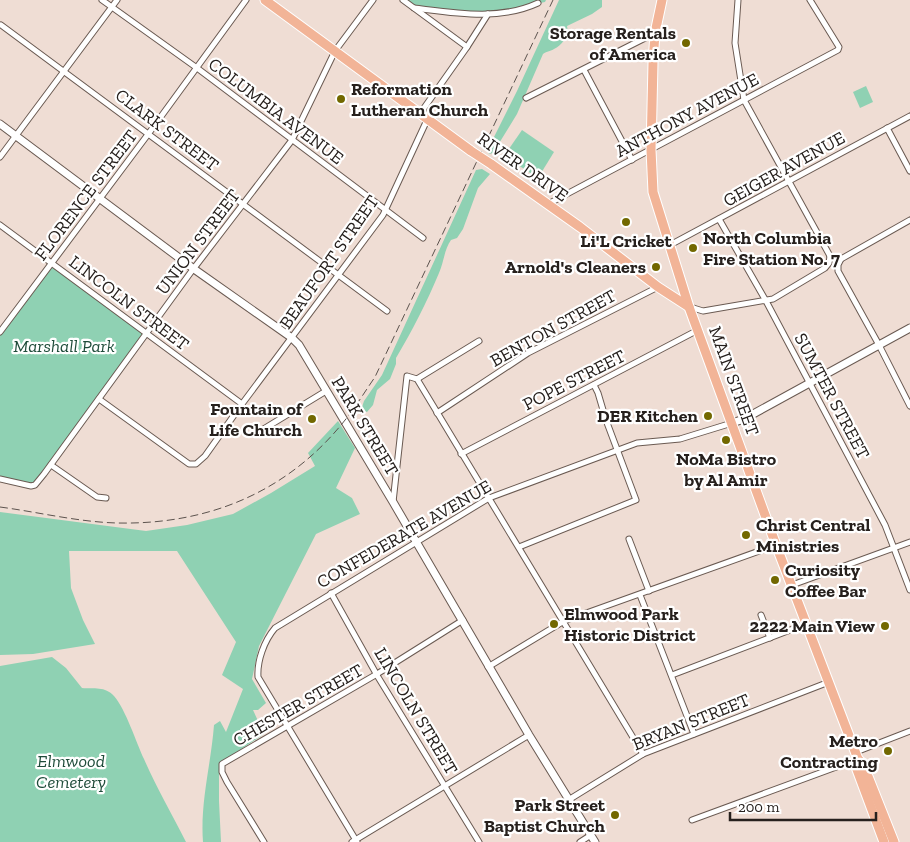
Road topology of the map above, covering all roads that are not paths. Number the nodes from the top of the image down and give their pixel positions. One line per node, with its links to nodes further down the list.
1 (102, 0): 11 (street, COLUMBIA AVENUE)
2 (117, 0): 11 (street)
3 (246, 0): 18 (street, FLORENCE STREET)
4 (265, 0): 17 (main road, RIVER DRIVE)
5 (373, 0): 17 (street, UNION STREET)
6 (402, 0): 12 (street)
7 (662, 0): 15 (main road, MAIN STREET)
8 (738, 0): 22 (street)
9 (810, 0): 22 (street, ANTHONY AVENUE)
10 (538, 3): 13 (street)
11 (112, 7): 18 (street, COLUMBIA AVENUE); 20 (street)
12 (414, 8): 13 (street); 16 (street)
13 (488, 14): 16 (street, BEAUFORT STREET)
14 (1, 25): 20 (street, CLARK STREET)
15 (655, 33): 19 (street); 30 (main road, MAIN STREET)
16 (468, 47): 24 (street, BEAUFORT STREET)
17 (335, 51): 24 (main road, RIVER DRIVE); 29 (street, UNION STREET)
18 (197, 68): 27 (street, FLORENCE STREET); 29 (street, COLUMBIA AVENUE)
19 (584, 70): 21 (street); 32 (street)
20 (65, 72): 27 (street, CLARK STREET); 28 (street)
21 (526, 98)
22 (744, 100): 30 (street, ANTHONY AVENUE); 34 (street)
23 (910, 116): 26 (street, GEIGER AVENUE)
24 (427, 120): 37 (main road, RIVER DRIVE, bridge); 38 (street, BEAUFORT STREET)
25 (0, 124): 28 (street, PARK STREET)
26 (887, 128): 33 (street); 34 (street, GEIGER AVENUE)
27 (149, 133): 35 (street, FLORENCE STREET); 36 (street, CLARK STREET)
28 (16, 136): 31 (street); 35 (street, PARK STREET)
29 (292, 140): 36 (street, UNION STREET); 38 (street, COLUMBIA AVENUE)
30 (651, 150): 32 (street, ANTHONY AVENUE); 43 (main road, MAIN STREET)
31 (0, 157)
32 (632, 160): 37 (street, ANTHONY AVENUE)
33 (910, 170)
34 (789, 182): 39 (street, GEIGER AVENUE); 44 (street)
35 (101, 198): 46 (street, FLORENCE STREET); 48 (street, PARK STREET)
36 (243, 204): 48 (street, UNION STREET); 50 (street, CLARK STREET)
37 (548, 204): 51 (main road, RIVER DRIVE)
38 (386, 210): 42 (street, COLUMBIA AVENUE); 50 (street, BEAUFORT STREET)
39 (719, 219): 43 (street, GEIGER AVENUE); 52 (street, SUMTER STREET)
40 (910, 220): 45 (street)
41 (0, 225): 46 (street, LINCOLN STREET)
42 (423, 238)
43 (670, 245): 53 (main road, MAIN STREET)
44 (830, 256): 45 (street); 47 (street)
45 (840, 260): 49 (street)
46 (52, 263): 55 (street, FLORENCE STREET); 59 (street, LINCOLN STREET)
47 (824, 268): 49 (street); 52 (street)
48 (194, 269): 59 (street, UNION STREET); 60 (street, PARK STREET)
49 (838, 271): 62 (street)
50 (338, 276): 54 (street, CLARK STREET); 60 (street, BEAUFORT STREET)
51 (658, 287): 53 (main road, RIVER DRIVE); 70 (street, BENTON STREET)
52 (766, 301): 53 (street); 64 (street, SUMTER STREET)
53 (689, 307): 57 (main road, MAIN STREET)
54 (387, 312)
55 (2, 324): 58 (street, FLORENCE STREET)
56 (910, 328): 62 (street, CONFEDERATE AVENUE)
57 (698, 330): 65 (street, POPE STREET); 71 (main road, MAIN STREET)
58 (0, 332)
59 (147, 333): 67 (street, UNION STREET); 68 (street, LINCOLN STREET)
60 (292, 338): 66 (street, PARK STREET); 68 (street, BEAUFORT STREET)
61 (479, 341): 63 (street)
62 (879, 345): 64 (street, CONFEDERATE AVENUE); 69 (street)
63 (417, 379): 70 (street); 79 (street)
64 (810, 383): 71 (street, CONFEDERATE AVENUE); 85 (street, SUMTER STREET)
65 (594, 386): 73 (street); 74 (street, POPE STREET)
66 (326, 391): 72 (street); 79 (street, PARK STREET)
67 (99, 399): 68 (street, BEAUFORT STREET); 75 (street, UNION STREET)
68 (242, 404)
69 (910, 406)
70 (437, 413): 74 (street)
71 (732, 423): 73 (street, CONFEDERATE AVENUE); 83 (main road, MAIN STREET)
72 (262, 430)
73 (616, 449): 78 (street, CONFEDERATE AVENUE); 84 (street)
74 (462, 454): 78 (street)
75 (51, 465): 76 (street, UNION STREET); 77 (street)
76 (0, 480)
77 (106, 498)
78 (489, 498): 81 (street, CONFEDERATE AVENUE); 84 (street)
79 (393, 502): 81 (street, PARK STREET)
80 (629, 539): 88 (street)
81 (416, 541): 89 (street, CONFEDERATE AVENUE); 92 (street, PARK STREET)
82 (910, 542): 85 (street)
83 (776, 544): 86 (main road, MAIN STREET); 88 (street)
84 (519, 547): 93 (street)
85 (894, 548): 86 (street); 87 (street, SUMTER STREET)
86 (792, 584): 94 (main road, MAIN STREET)
87 (910, 590)
88 (649, 591): 90 (street)
89 (331, 593): 97 (street, LINCOLN STREET); 100 (street, CONFEDERATE AVENUE)
90 (640, 595): 93 (street); 98 (street)
91 (761, 615): 95 (street)
92 (463, 620): 96 (street, PARK STREET); 97 (street, CHESTER STREET)
93 (564, 621): 96 (street); 104 (street)
94 (806, 624): 95 (street); 99 (main road, MAIN STREET)
95 (770, 638): 98 (street)
96 (488, 666): 103 (street, PARK STREET)
97 (377, 674): 100 (street, CHESTER STREET); 106 (street, LINCOLN STREET)
98 (672, 675): 102 (street)
99 (829, 682): 102 (street, BRYAN STREET); 105 (main road, MAIN STREET)
100 (288, 726): 110 (street); 111 (street, CHESTER STREET)
101 (910, 731): 105 (street)
102 (694, 734): 104 (street, BRYAN STREET)
103 (529, 735): 106 (street); 107 (street, PARK STREET)
104 (642, 754): 107 (street, BRYAN STREET)
105 (857, 755): 108 (street); 114 (main road, MAIN STREET); 115 (main road, MAIN STREET)
106 (444, 785): 110 (street); 112 (street, LINCOLN STREET)
107 (570, 799): 109 (street, PARK STREET)
108 (692, 820)
109 (593, 839): 113 (street)
110 (355, 841)
111 (264, 842)
112 (479, 842)
113 (580, 842)
114 (884, 842)
115 (894, 842)

